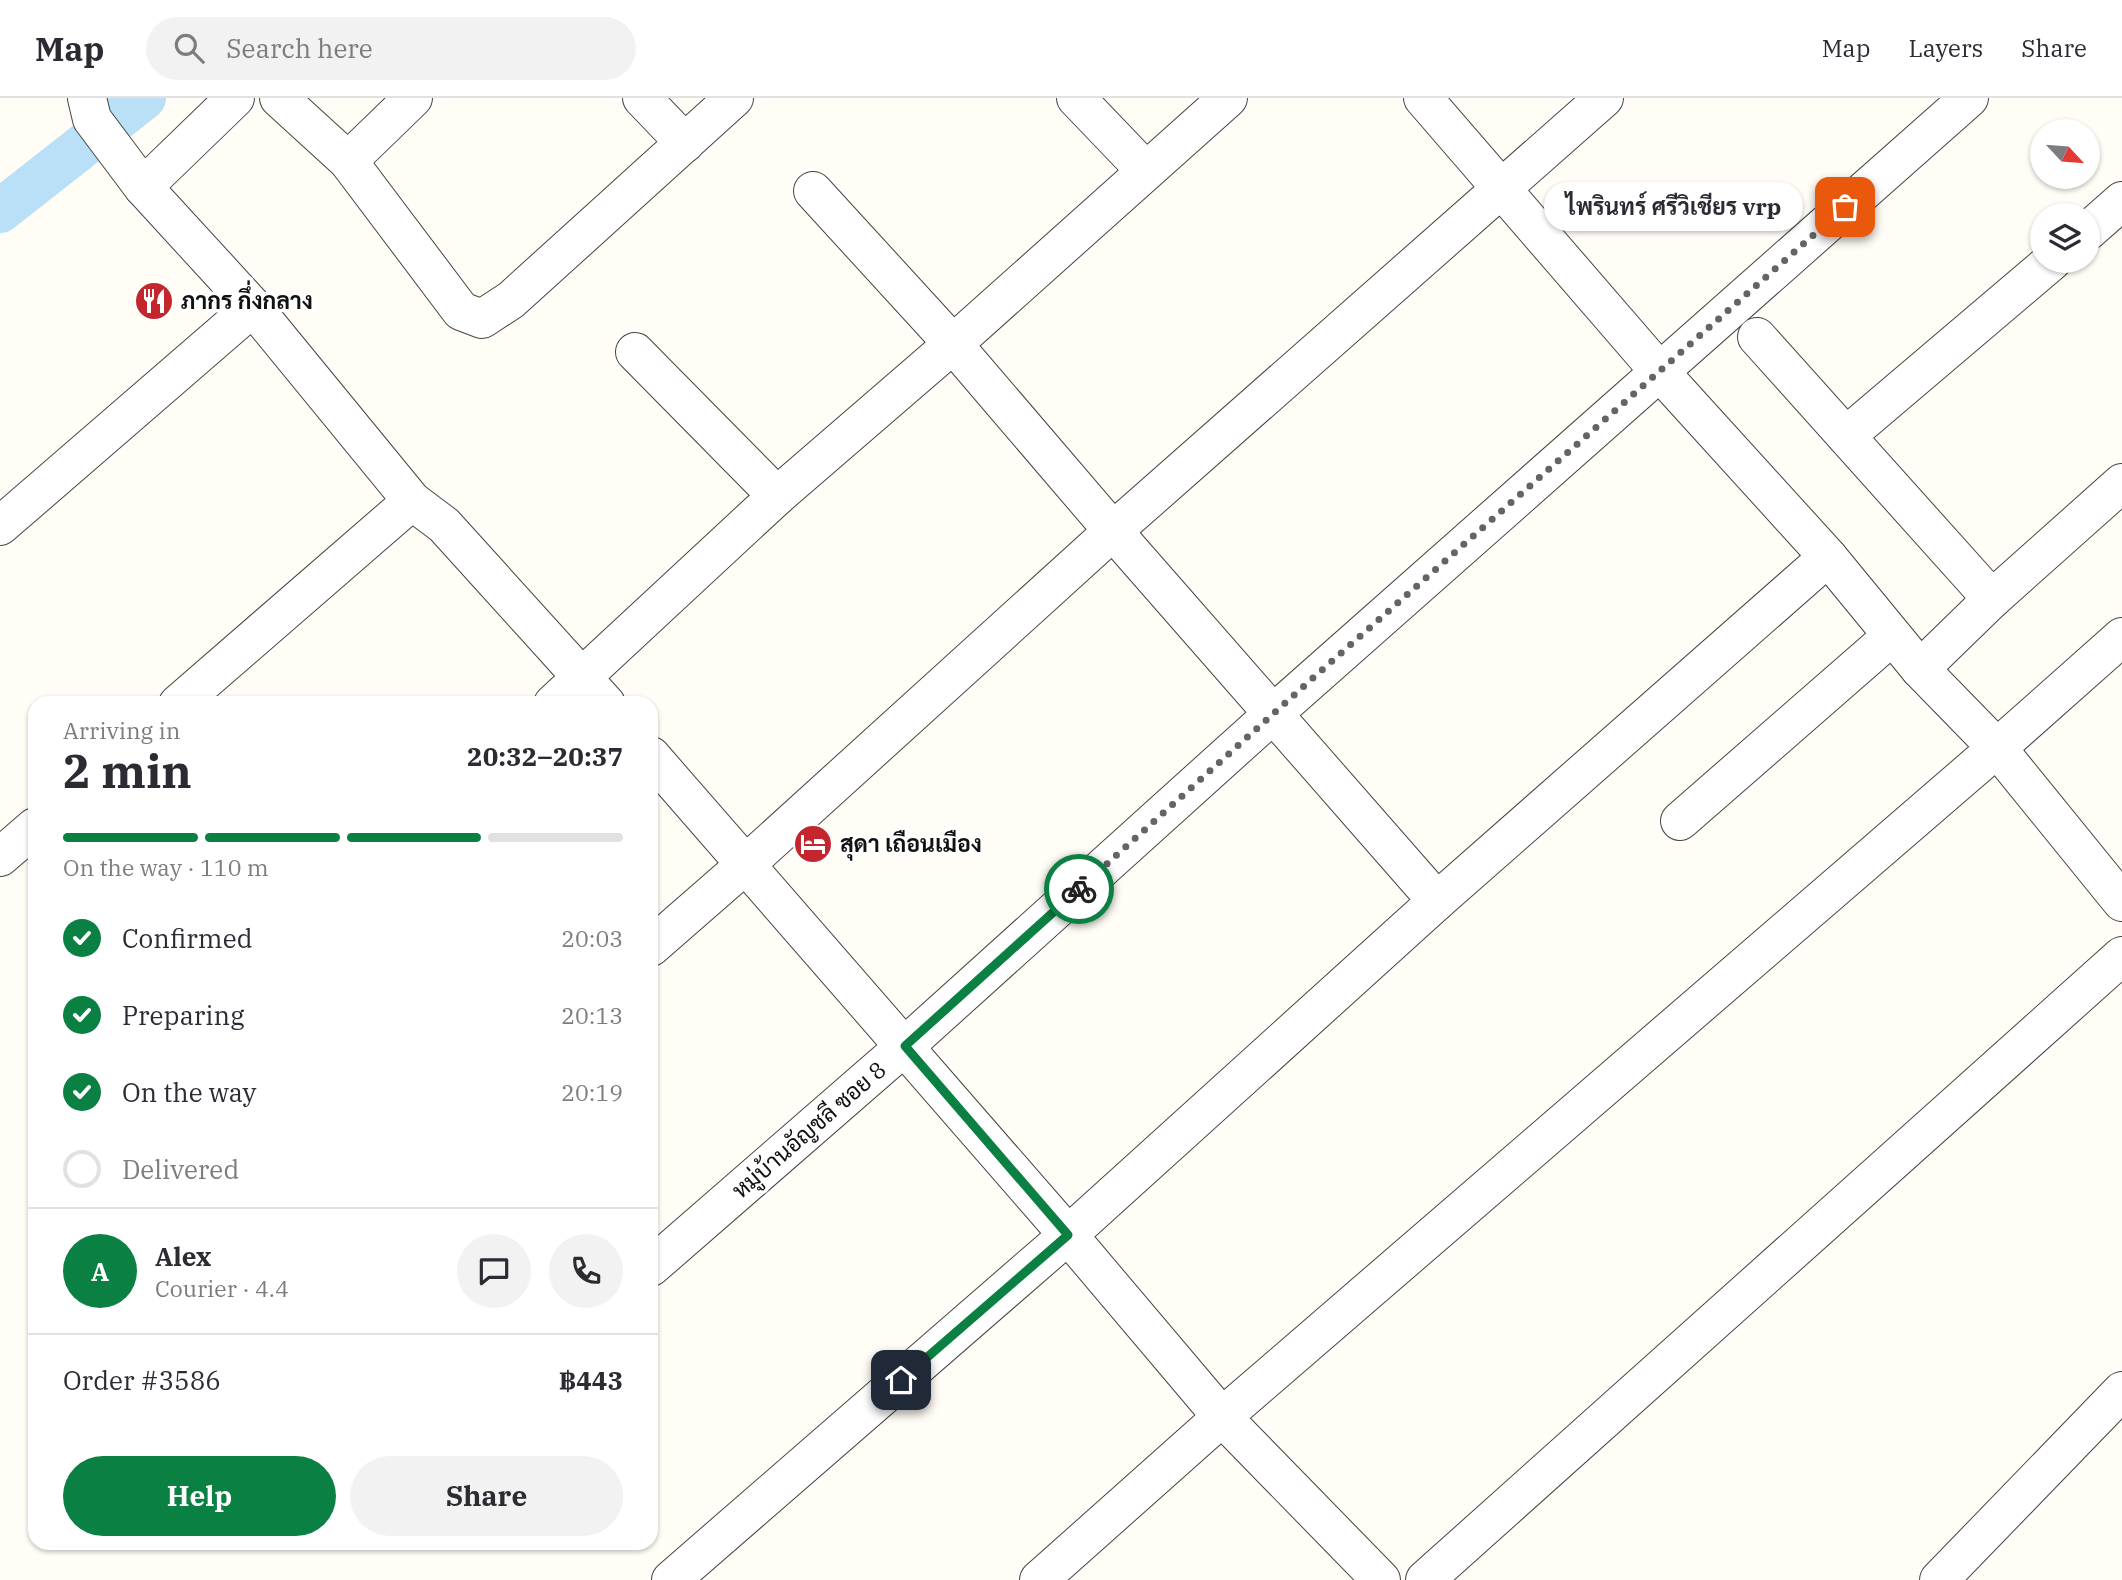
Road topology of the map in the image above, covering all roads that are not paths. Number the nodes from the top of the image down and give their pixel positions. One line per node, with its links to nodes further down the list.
1 (236, 98): 15 (street)
2 (278, 98): 13 (street)
3 (412, 98): 13 (street)
4 (642, 98): 12 (street)
5 (734, 98): 12 (street)
6 (1076, 98): 14 (street)
7 (1228, 98): 14 (street)
8 (1423, 98): 16 (street)
9 (1604, 98): 16 (street)
10 (1969, 98): 25 (street, หมู่บ้านอัญชลี ซอย 8)
11 (90, 109): 15 (street)
12 (685, 143): 13 (street)
13 (348, 160)
14 (1146, 170): 23 (street)
15 (143, 187): 21 (street)
16 (1501, 189): 25 (street); 31 (street)
17 (813, 191): 23 (street)
18 (2122, 201): 19 (street)
19 (2100, 220)
20 (2038, 273): 26 (street)
21 (253, 307): 29 (street); 30 (street)
22 (1757, 337): 26 (street)
23 (953, 344): 28 (street); 31 (street)
24 (635, 352): 28 (street)
25 (1658, 371): 32 (street); 40 (street, หมู่บ้านอัญชลี ซอย 8)
26 (1846, 436): 33 (street)
27 (2122, 483): 33 (street)
28 (776, 496): 37 (street)
29 (412, 500): 37 (street); 38 (street)
30 (2, 520)
31 (1113, 531): 40 (street); 46 (street)
32 (1829, 557): 34 (street); 47 (street)
33 (1992, 599): 36 (street)
34 (1892, 636): 36 (street); 43 (street)
35 (2122, 637): 41 (street)
36 (1920, 669): 41 (street)
37 (595, 690): 39 (street)
38 (187, 696)
39 (577, 696)
40 (1274, 713): 47 (street); 51 (street, หมู่บ้านอัญชลี ซอย 8)
41 (1997, 748): 48 (street); 55 (street)
42 (658, 763): 46 (street)
43 (1680, 821)
44 (28, 833): 45 (street)
45 (0, 857)
46 (745, 865): 49 (street); 51 (street)
47 (1437, 901): 52 (street)
48 (2122, 902)
49 (658, 941)
50 (2122, 956): 59 (street)
51 (905, 1046): 52 (street); 53 (street, หมู่บ้านอัญชลี ซอย 8)
52 (1068, 1235): 55 (street); 56 (street)
53 (658, 1261)
54 (2122, 1391): 60 (street)
55 (1222, 1417): 57 (street); 58 (street)
56 (671, 1580)
57 (1039, 1580)
58 (1381, 1580)
59 (1425, 1580)
60 (1939, 1580)

